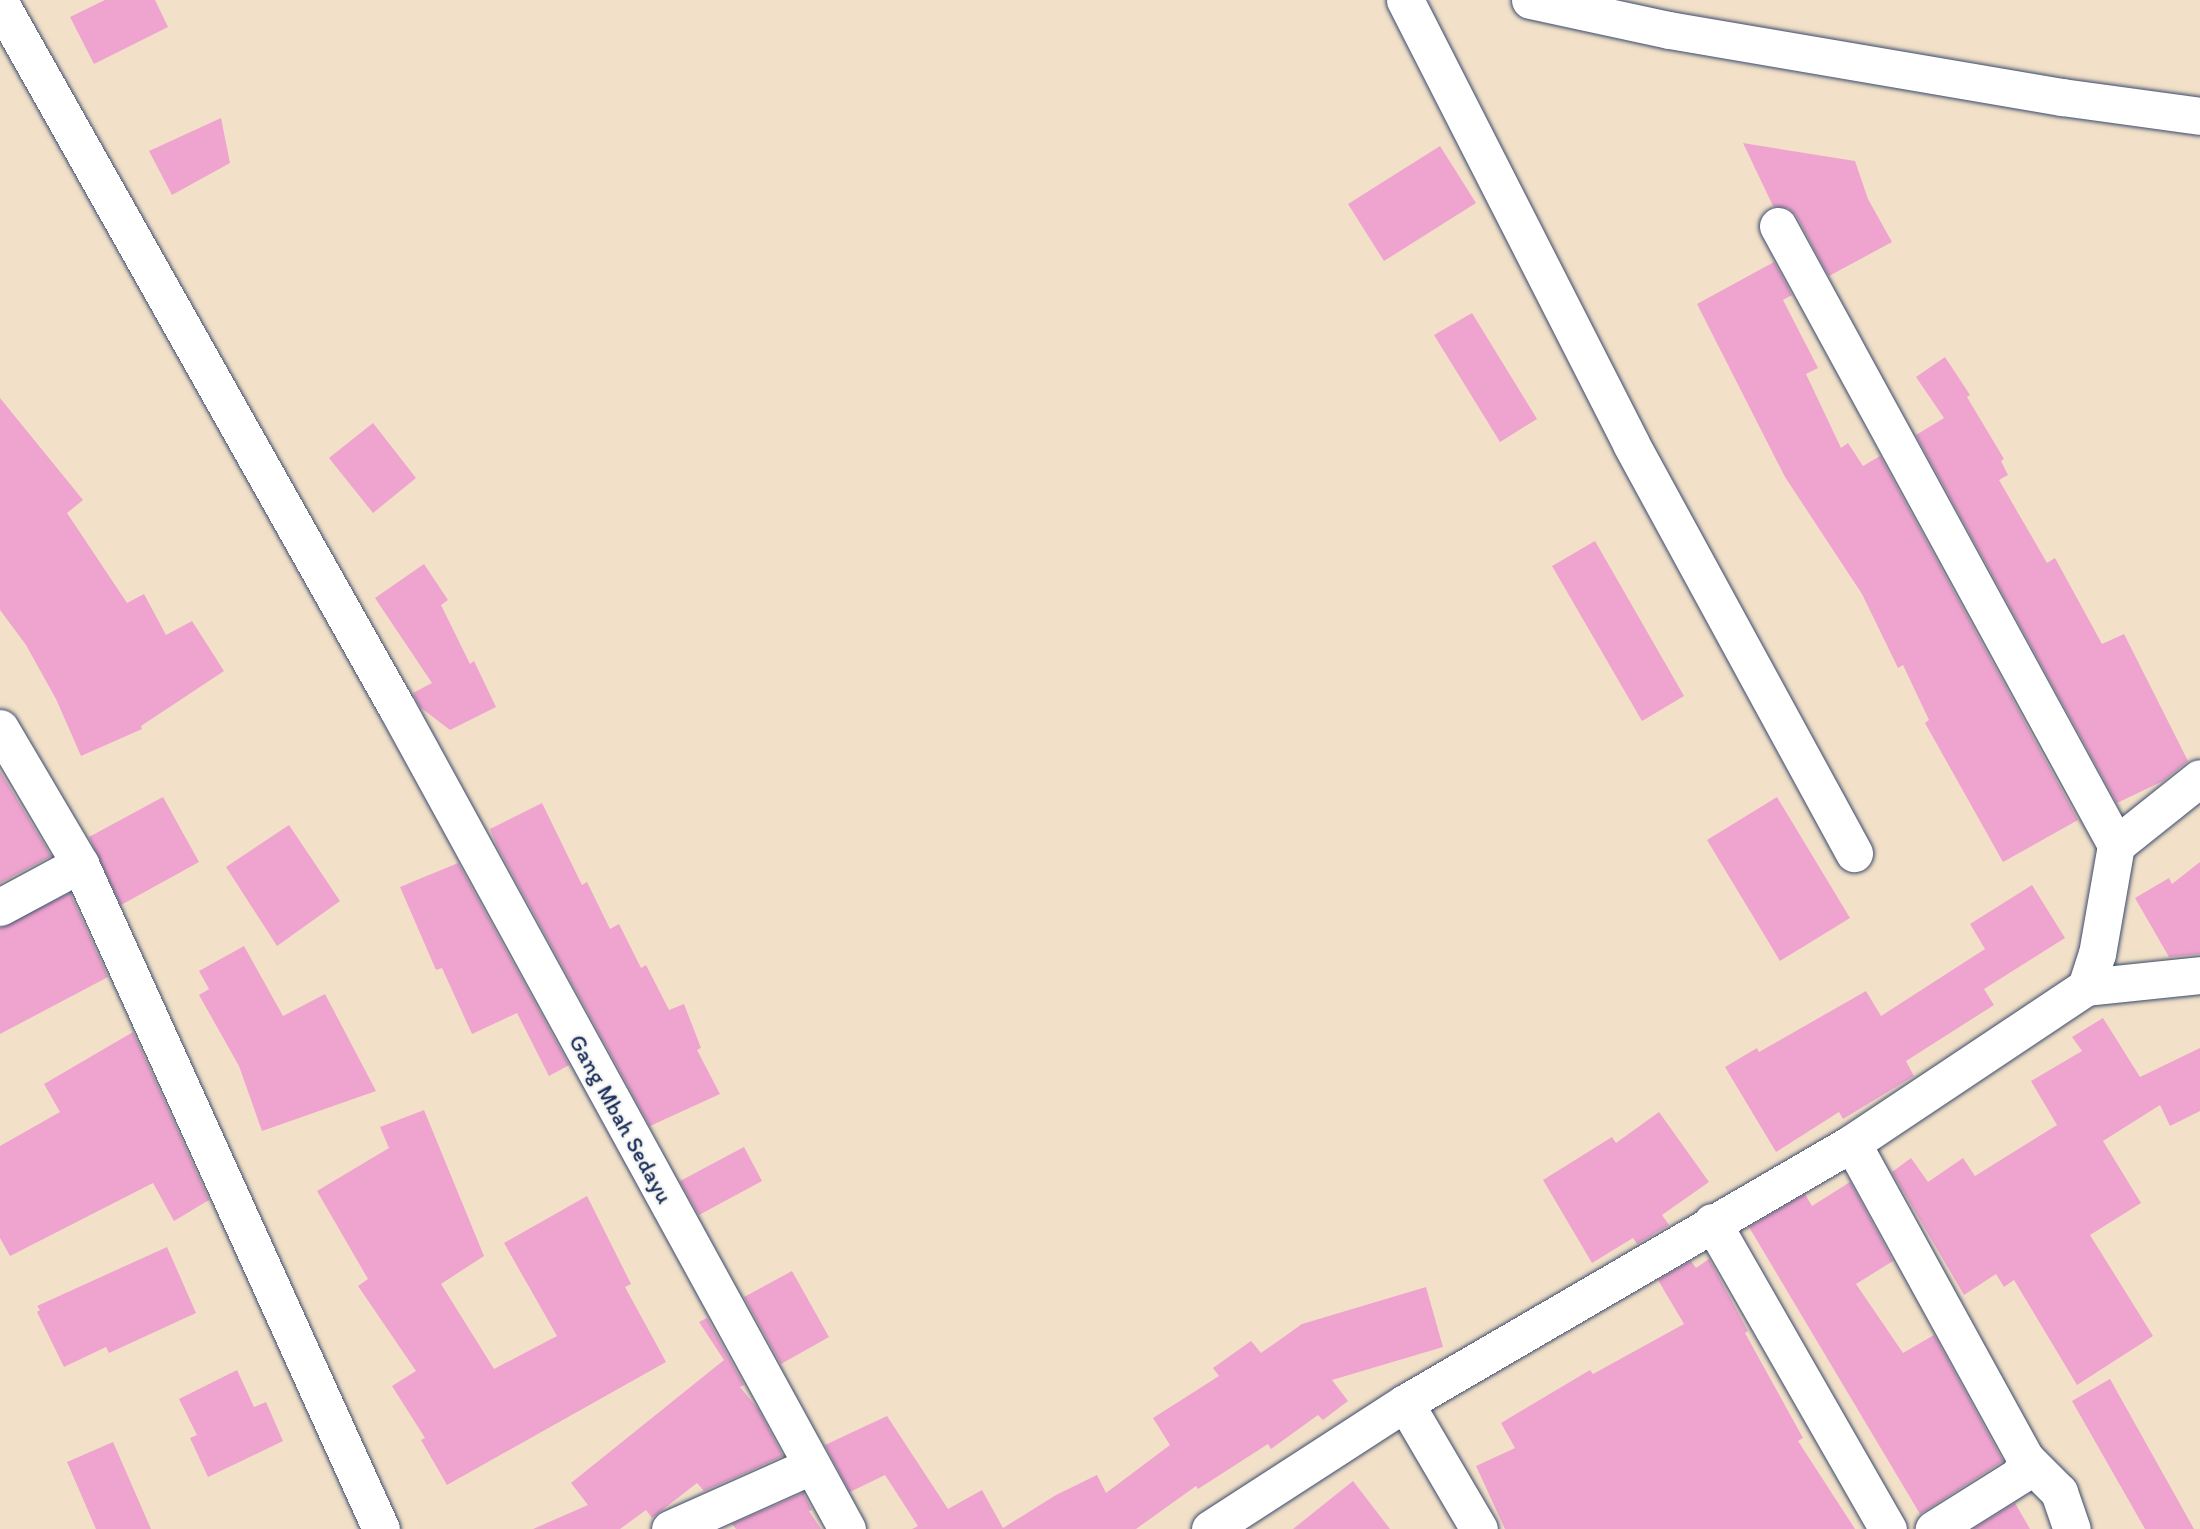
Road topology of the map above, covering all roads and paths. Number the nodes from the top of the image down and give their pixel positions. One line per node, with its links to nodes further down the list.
1 (1405, 0): 9 (street)
2 (1530, 0): 4 (street)
3 (0, 2): 18 (street, Gang Mbah Sedayu)
4 (2200, 116)
5 (1778, 226): 8 (street)
6 (0, 728): 10 (street)
7 (2200, 778): 8 (street)
8 (2116, 845): 13 (street)
9 (1854, 853)
10 (80, 864): 11 (street); 19 (street)
11 (0, 907)
12 (2200, 975): 13 (street)
13 (2086, 987): 14 (street)
14 (1852, 1143): 15 (street); 17 (street)
15 (1713, 1222): 16 (street); 24 (street)
16 (1405, 1403): 22 (street); 23 (street)
17 (2026, 1459): 25 (street); 26 (street)
18 (811, 1466): 20 (street); 21 (street, Gang Mbah Sedayu)
19 (381, 1529)
20 (670, 1529)
21 (847, 1529)
22 (1210, 1529)
23 (1479, 1529)
24 (1888, 1529)
25 (1934, 1529)
26 (2072, 1529)

